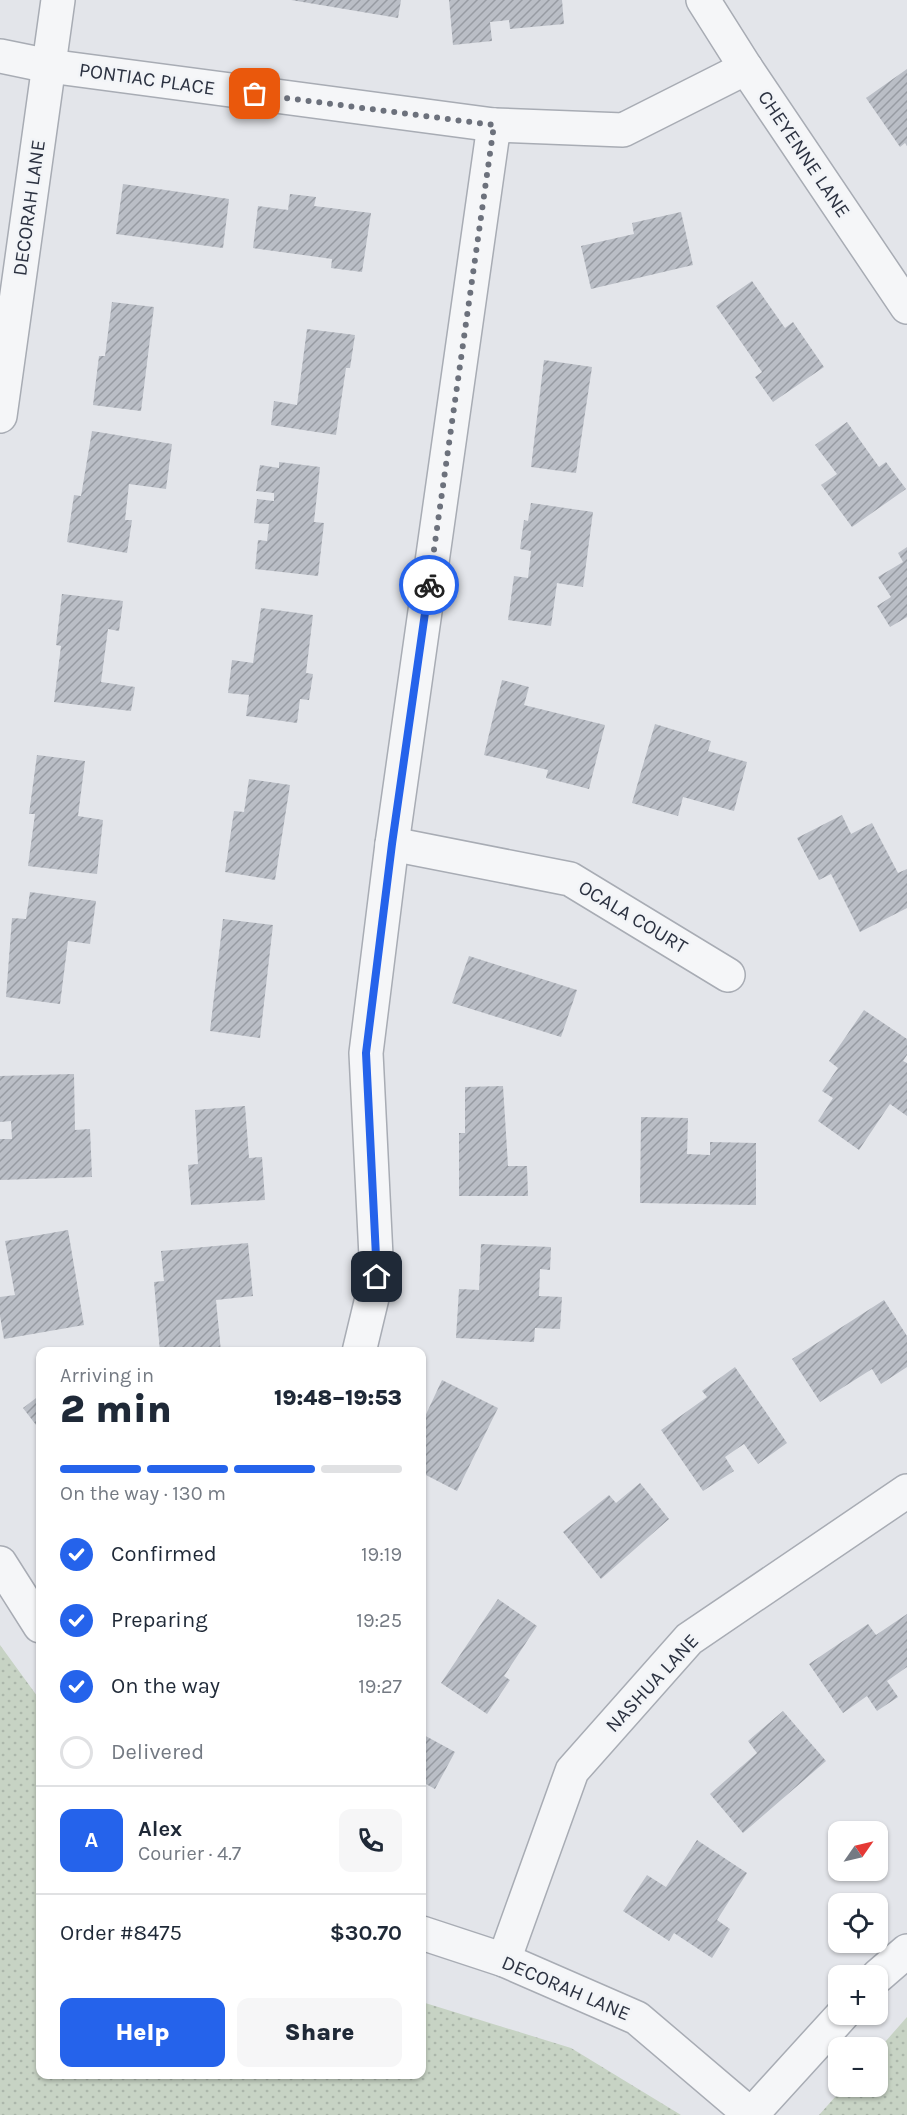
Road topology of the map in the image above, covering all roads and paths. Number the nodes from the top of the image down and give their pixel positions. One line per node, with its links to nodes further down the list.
1 (58, 0): 4 (street, DECORAH LANE)
2 (703, 0): 5 (street, CHEYENNE LANE)
3 (0, 56): 4 (street, PONTIAC PLACE)
4 (49, 66): 6 (street, PONTIAC PLACE); 8 (street, DECORAH LANE)
5 (746, 68): 6 (street, PONTIAC PLACE); 7 (street, CHEYENNE LANE)
6 (494, 125): 9 (street)
7 (907, 307)
8 (0, 416)
9 (392, 844): 10 (street, OCALA COURT); 11 (street)
10 (728, 975)
11 (360, 1347)
12 (907, 1491): 17 (street, NASHUA LANE)
13 (0, 1563): 14 (street)
14 (36, 1620)
15 (426, 1934): 17 (street, DECORAH LANE)
16 (907, 1951): 18 (street)
17 (504, 1960): 20 (street, DECORAH LANE)
18 (888, 1967)
19 (833, 2025): 20 (street)
20 (751, 2115)

